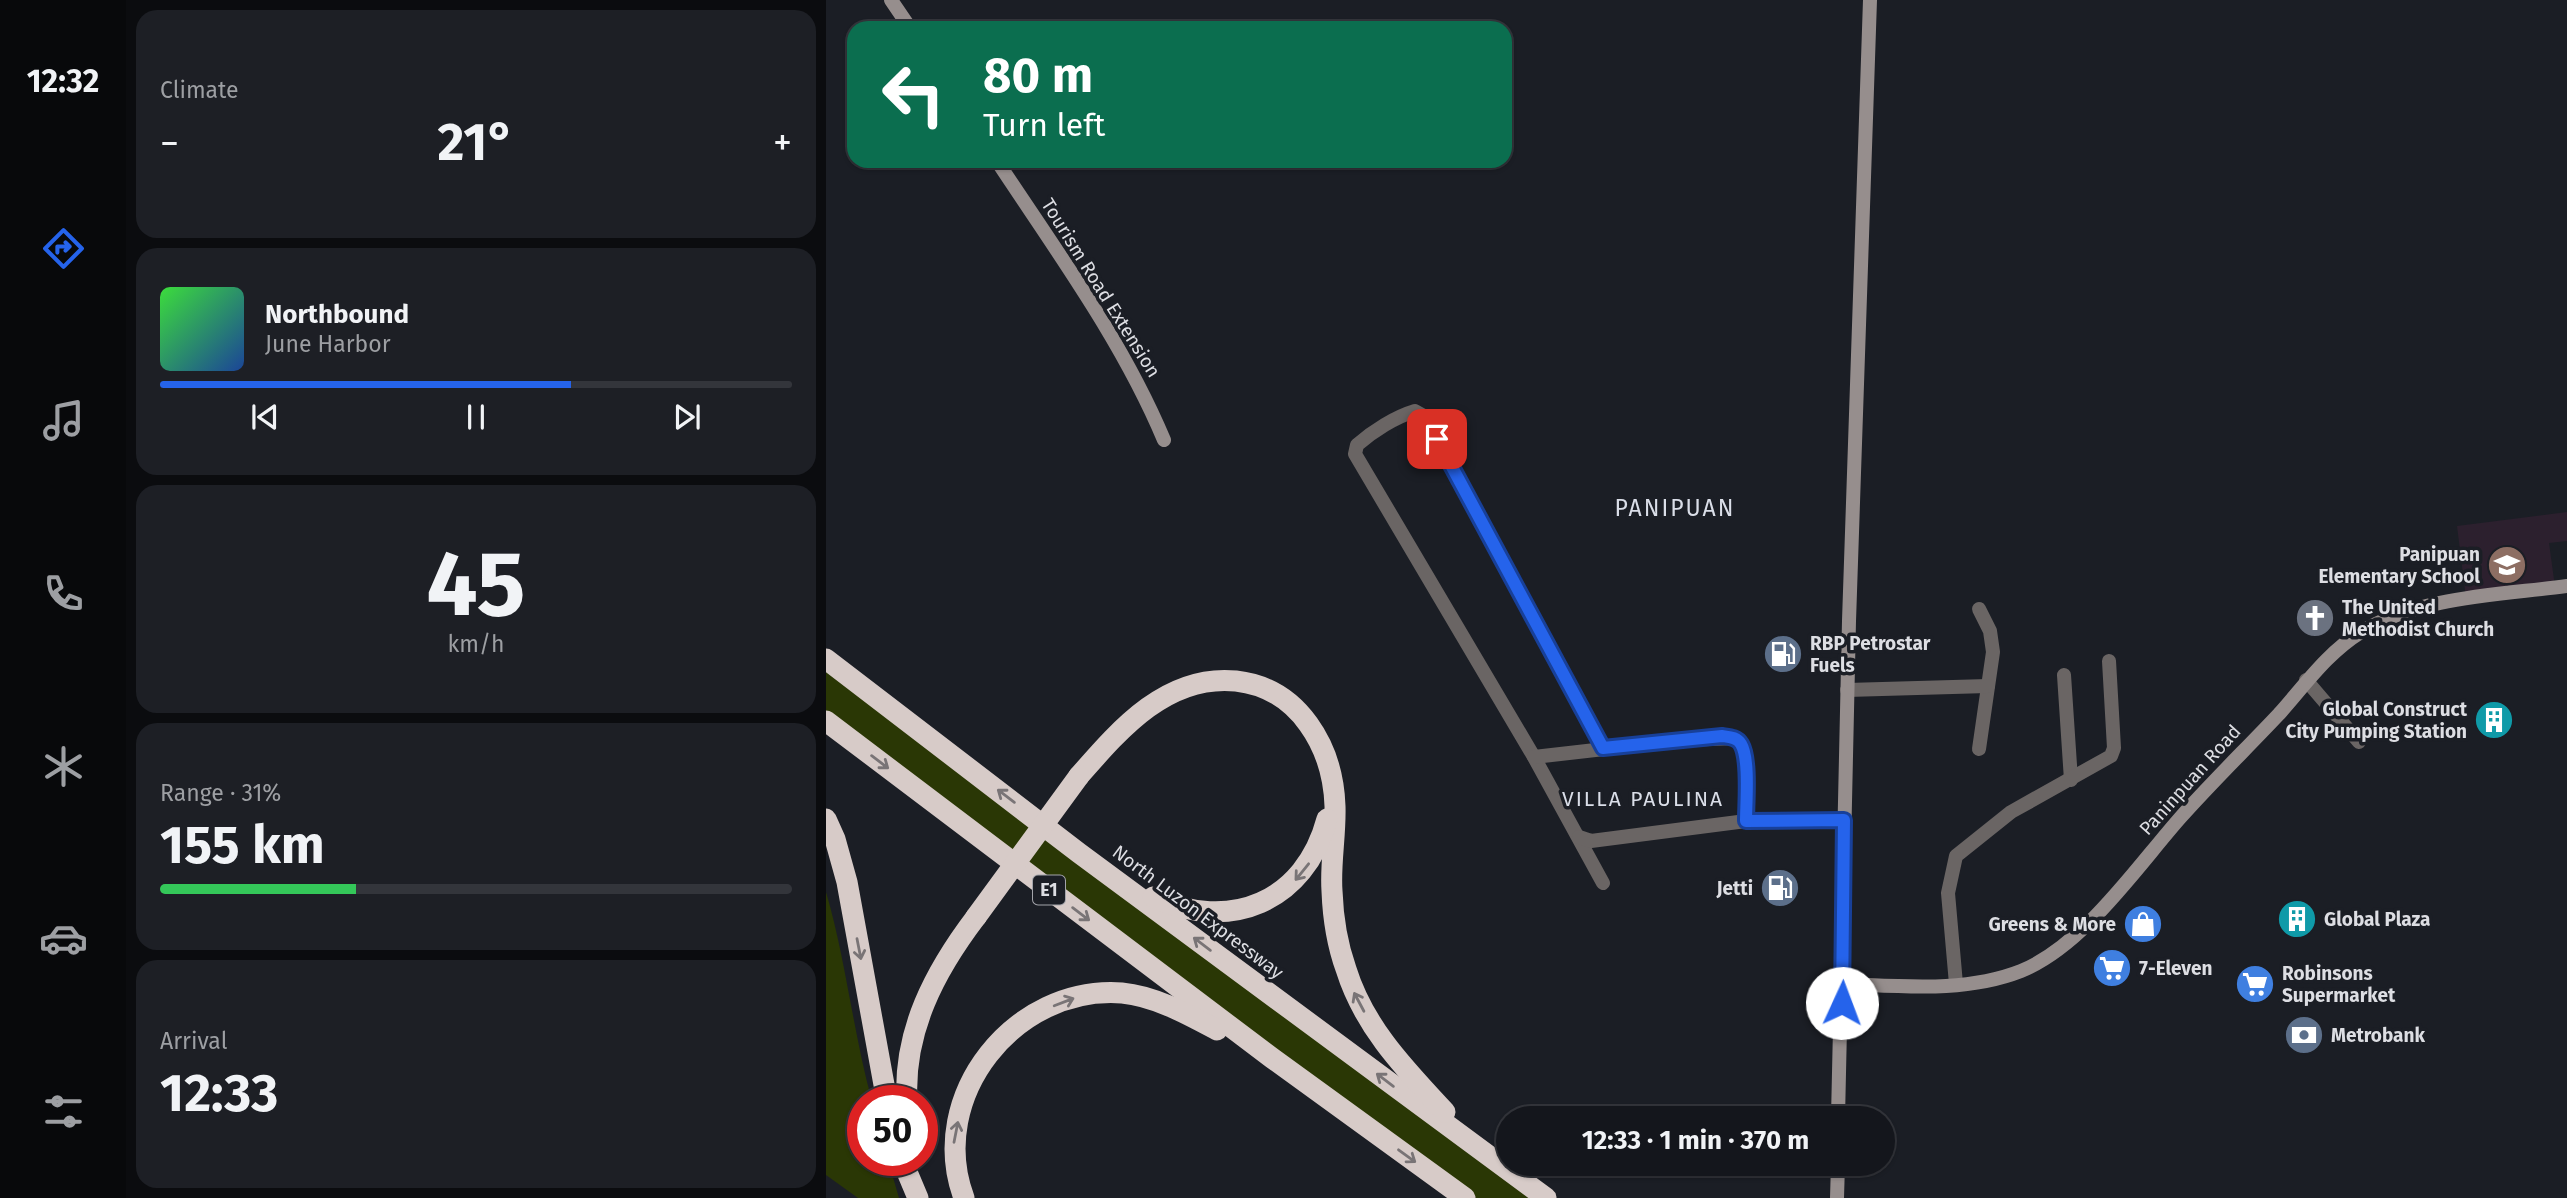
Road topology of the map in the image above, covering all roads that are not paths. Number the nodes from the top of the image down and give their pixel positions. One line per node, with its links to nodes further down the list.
1 (891, 0): 3 (main road)
2 (1870, 0): 13 (main road)
3 (905, 21)
4 (1002, 168): 5 (main road, Tourism Road Extension)
5 (1164, 440)
6 (2567, 586): 11 (main road, Paninpuan Road)
7 (1979, 609): 12 (street)
8 (826, 659): 25 (highway, North Luzon Expressway / E1, one-way to 8)
9 (2109, 662): 19 (street)
10 (2064, 675): 19 (street)
11 (2306, 680): 15 (street); 28 (main road, Paninpuan Road)
12 (1988, 687): 13 (street); 17 (street)
13 (1847, 690): 22 (main road)
14 (826, 721): 29 (highway, E1, one-way to 29)
15 (2359, 742)
16 (1603, 748): 18 (street); 18 (street); 23 (street)
17 (1979, 749)
18 (1534, 757): 24 (street)
19 (2071, 780): 28 (street)
20 (1333, 786): 25 (highway, one-way to 25); 31 (highway, bridge); 33 (highway, one-way to 20)
21 (826, 819): 30 (highway, one-way to 30)
22 (1844, 820): 23 (street); 27 (main road)
23 (1746, 821): 24 (street)
24 (1579, 837): 26 (street)
25 (1079, 853): 33 (highway, North Luzon Expressway / E1, one-way to 25)
26 (1603, 883)
27 (1843, 984): 28 (main road, Paninpuan Road); 32 (main road)
28 (1956, 984)
29 (1272, 1058): 39 (highway, one-way to 29); 40 (highway, E1, one-way to 40)
30 (884, 1085)
31 (908, 1085)
32 (1838, 1106)
33 (1479, 1149): 41 (highway, North Luzon Expressway / E1)
34 (909, 1176): 37 (highway)
35 (922, 1176): 38 (highway)
36 (1838, 1176): 42 (main road)
37 (918, 1198)
38 (931, 1198)
39 (964, 1198)
40 (1465, 1198)
41 (1546, 1198)
42 (1837, 1198)

